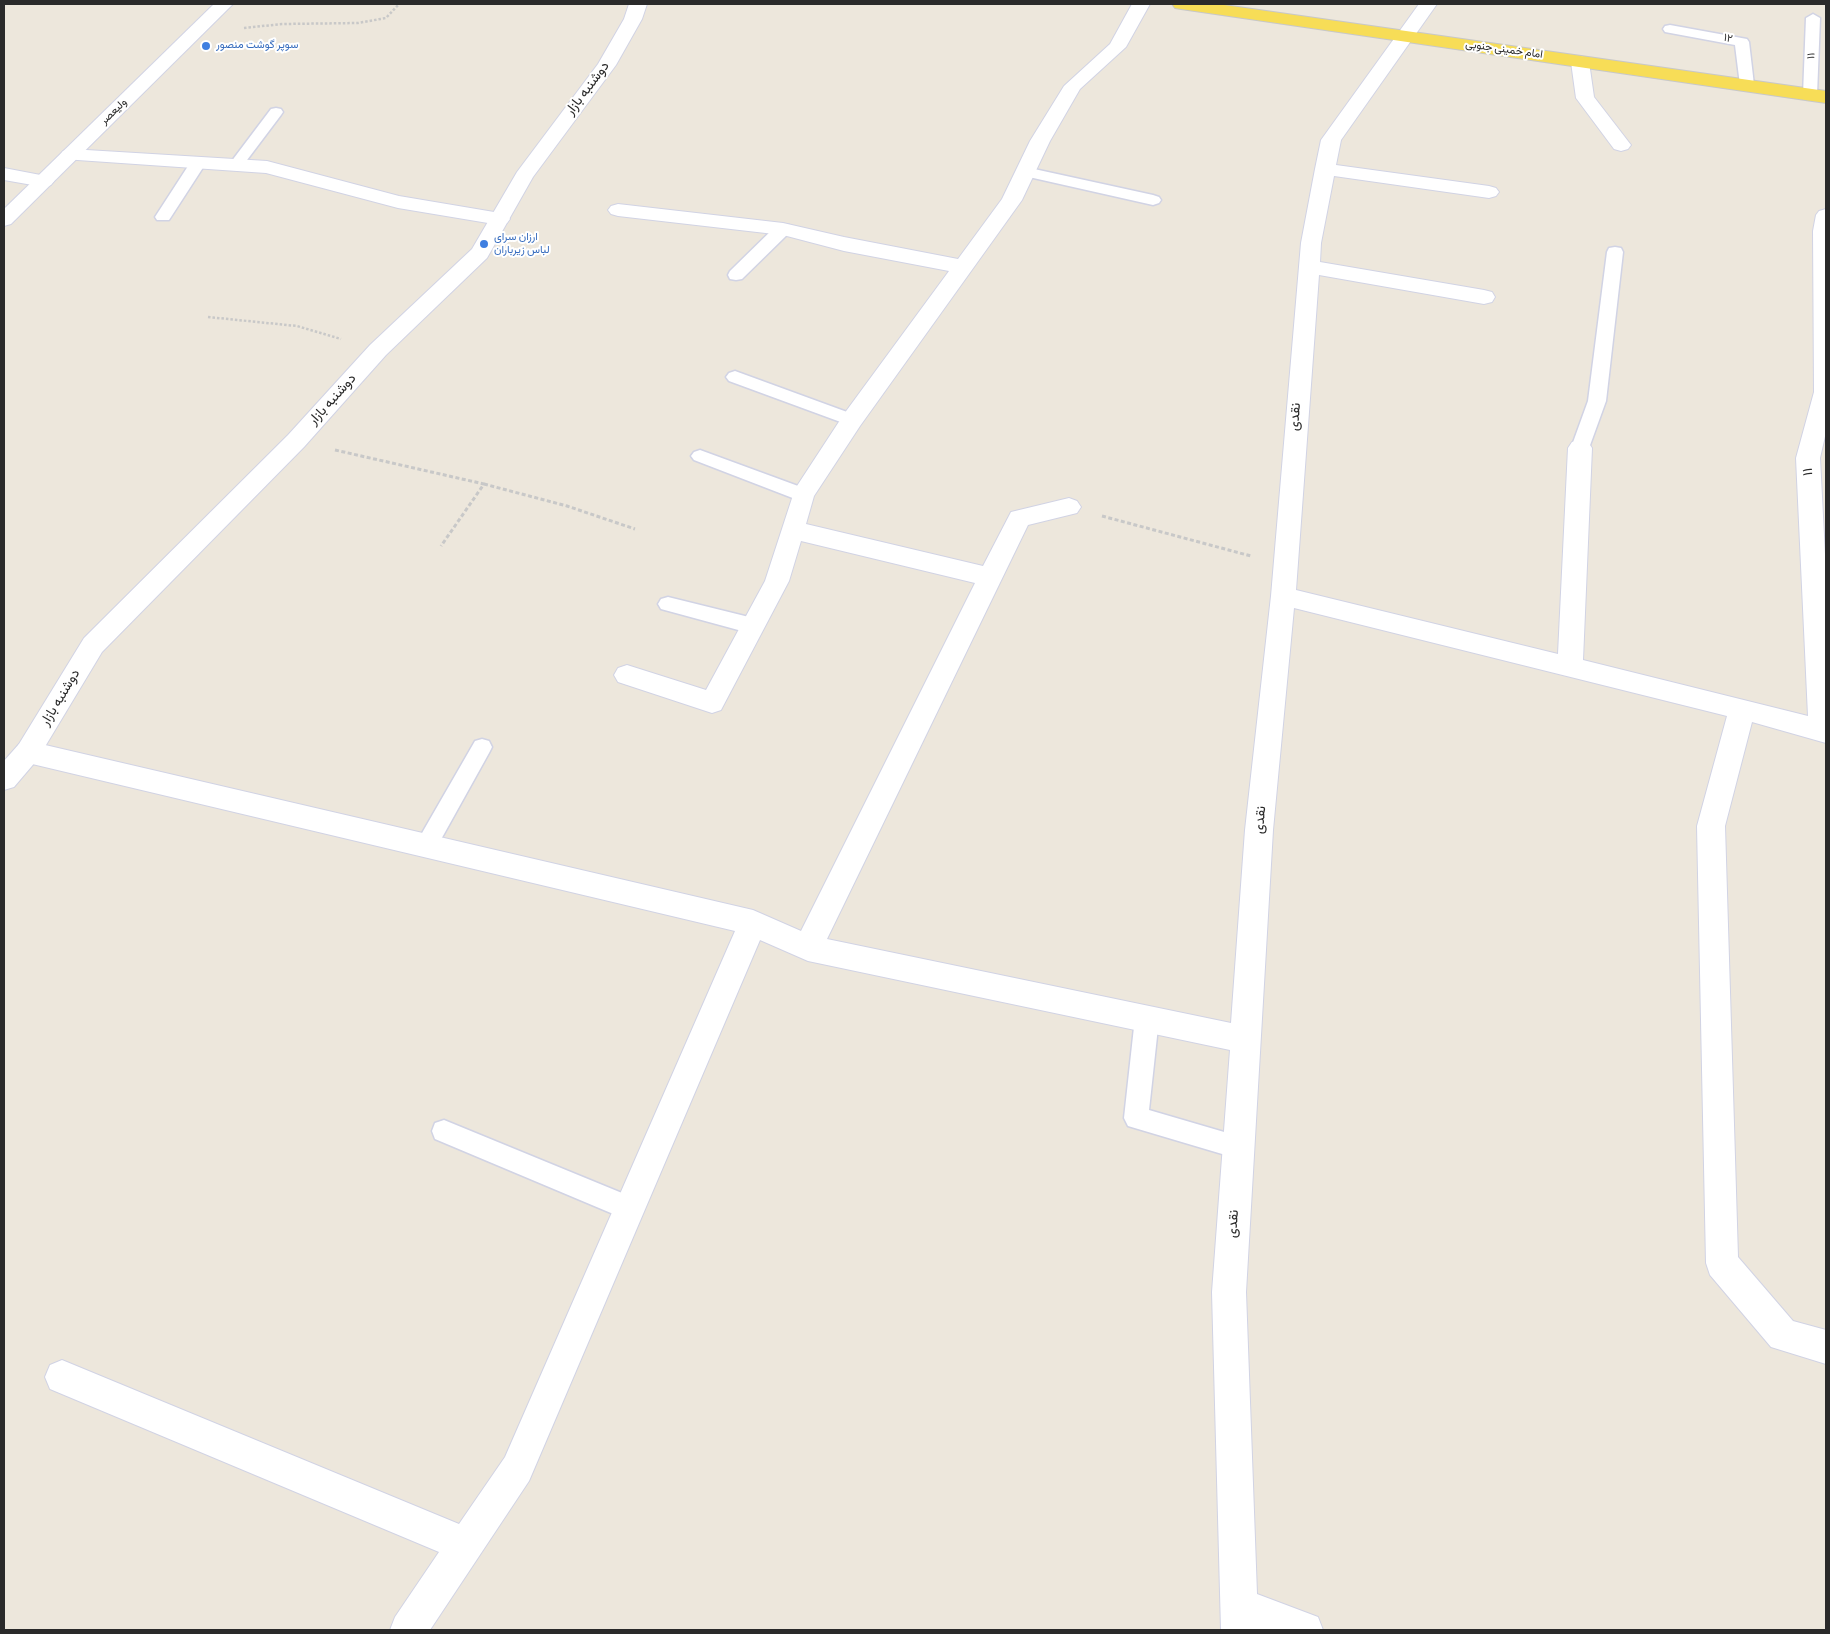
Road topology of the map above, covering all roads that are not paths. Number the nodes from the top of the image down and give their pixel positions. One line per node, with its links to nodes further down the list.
1 (224, 4): 14 (street, ولیعصر)
2 (638, 4): 26 (street, دوشنبه بازار)
3 (1141, 4): 18 (street)
4 (1181, 4): 8 (main road, امام خمینی جنوبی)
5 (1428, 4): 8 (street, نقدی)
6 (1813, 18): 11 (lane, ۱۱)
7 (1670, 29): 10 (lane, ۱۲)
8 (1405, 36): 9 (main road, امام خمینی جنوبی); 17 (street, نقدی)
9 (1580, 62): 10 (main road, امام خمینی جنوبی); 13 (street)
10 (1747, 86): 11 (main road, امام خمینی جنوبی)
11 (1818, 96)
12 (276, 112): 16 (lane)
13 (1621, 145)
14 (70, 155): 15 (street); 20 (street, ولیعصر)
15 (198, 163): 16 (street); 25 (lane)
16 (236, 165): 26 (street)
17 (1325, 169): 21 (street); 31 (street, نقدی)
18 (1025, 172): 22 (lane); 30 (street)
19 (4, 174): 20 (street)
20 (44, 181): 27 (street, ولیعصر)
21 (1489, 192)
22 (1153, 200)
23 (618, 210): 28 (street)
24 (1826, 215): 35 (street, ۱۱)
25 (163, 216)
26 (500, 218): 52 (street, دوشنبه بازار)
27 (4, 220)
28 (783, 229): 30 (street); 32 (lane)
29 (1616, 252): 37 (lane)
30 (964, 267): 36 (street)
31 (1309, 267): 33 (street); 44 (street, نقدی)
32 (736, 275)
33 (1484, 297)
34 (735, 377): 36 (lane)
35 (1823, 412): 41 (street, ۱۱)
36 (852, 420): 39 (street)
37 (1580, 448): 47 (street)
38 (700, 456): 39 (lane)
39 (803, 495): 42 (street)
40 (1069, 507): 43 (street)
41 (1819, 526): 50 (street, ۱۱)
42 (792, 530): 43 (street); 46 (street)
43 (990, 577): 56 (street)
44 (1283, 596): 47 (street); 58 (street, نقدی)
45 (668, 604): 46 (lane)
46 (752, 626): 48 (street)
47 (1570, 667): 49 (street)
48 (627, 675)
49 (1742, 709): 50 (street); 62 (street)
50 (1824, 731)
51 (482, 747): 54 (lane)
52 (28, 752): 53 (street, دوشنبه بازار); 54 (street)
53 (4, 779)
54 (426, 846): 55 (street)
55 (753, 923): 56 (street); 61 (street)
56 (808, 948): 57 (street)
57 (1147, 1018): 58 (street); 60 (lane)
58 (1246, 1040): 60 (street, نقدی)
59 (444, 1130): 61 (lane)
60 (1239, 1147): 65 (street, نقدی)
61 (630, 1209): 64 (street)
62 (1826, 1347)
63 (62, 1377): 64 (street)
64 (466, 1545): 66 (street)
65 (1240, 1618): 67 (street)
66 (408, 1630)
67 (1305, 1630)

